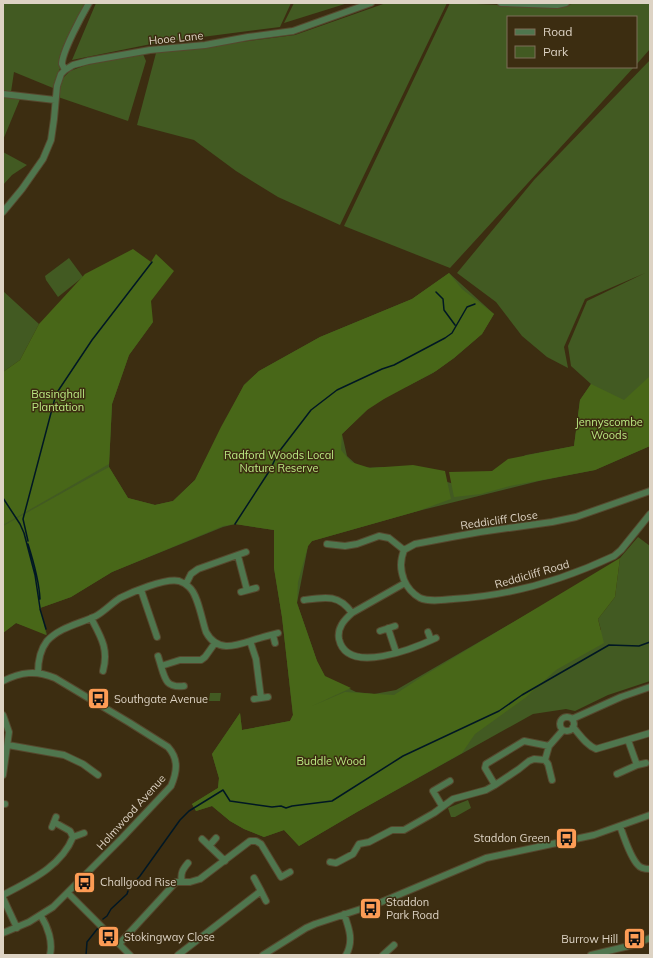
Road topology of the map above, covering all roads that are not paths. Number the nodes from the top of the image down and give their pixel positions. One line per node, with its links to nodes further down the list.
1 (89, 3): 5 (street)
2 (371, 3): 5 (street, Hooe Lane)
3 (500, 3): 4 (street)
4 (566, 3)
5 (65, 70): 7 (street)
6 (3, 94): 7 (street)
7 (55, 100): 8 (street)
8 (3, 212)
9 (650, 491): 12 (street, Reddicliff Close)
10 (650, 514): 15 (street, Reddicliff Road)
11 (327, 544): 12 (street)
12 (404, 550): 15 (street)
13 (246, 552): 14 (street)
14 (238, 556): 16 (street); 19 (street)
15 (405, 583): 22 (street)
16 (186, 584): 18 (street); 28 (street)
17 (256, 588): 19 (street)
18 (142, 590): 23 (street); 26 (street)
19 (248, 590): 20 (street)
20 (241, 592)
21 (304, 600): 22 (street)
22 (352, 613): 30 (street)
23 (91, 618): 32 (street); 34 (street)
24 (380, 631): 30 (street)
25 (428, 632): 30 (street)
26 (154, 634)
27 (250, 641): 28 (street); 29 (street); 41 (street)
28 (215, 643): 33 (street)
29 (275, 644)
30 (396, 652)
31 (158, 656): 33 (street)
32 (112, 666)
33 (161, 666): 37 (street)
34 (38, 672): 35 (street, Holmwood Avenue); 80 (street, Holmwood Avenue)
35 (3, 681)
36 (184, 686): 37 (street)
37 (174, 687): 39 (street)
38 (650, 687): 44 (street)
39 (171, 694)
40 (268, 697): 41 (street)
41 (261, 698): 42 (street)
42 (254, 699)
43 (3, 714): 49 (street)
44 (572, 719): 45 (street); 46 (street)
45 (573, 727): 46 (street); 48 (street)
46 (563, 730): 50 (street)
47 (650, 734): 48 (street)
48 (628, 740): 53 (street)
49 (8, 745): 54 (street); 57 (street)
50 (549, 746): 51 (street); 61 (street)
51 (545, 760): 58 (street); 61 (street)
52 (646, 763): 53 (street)
53 (637, 765): 55 (street)
54 (3, 771): 56 (street)
55 (617, 774)
56 (3, 775)
57 (98, 775)
58 (552, 780)
59 (450, 781): 62 (street)
60 (430, 784): 62 (street)
61 (495, 785): 63 (street)
62 (433, 791): 63 (street)
63 (442, 806): 73 (street)
64 (650, 815): 66 (street)
65 (54, 822): 68 (street)
66 (620, 826): 75 (street); 83 (street)
67 (84, 833): 68 (street)
68 (73, 837): 81 (street)
69 (216, 838): 71 (street)
70 (202, 839): 71 (street)
71 (209, 846): 72 (street)
72 (224, 862): 76 (street); 78 (street)
73 (330, 862)
74 (188, 863): 78 (street)
75 (650, 869)
76 (290, 872)
77 (254, 878): 79 (street)
78 (182, 882): 88 (street)
79 (261, 891): 82 (street); 93 (street)
80 (68, 893): 84 (street, Holmwood Avenue); 88 (street)
81 (3, 897): 85 (street)
82 (266, 900)
83 (344, 914): 94 (street); 95 (street)
84 (41, 916): 85 (street, Holmwood Avenue); 92 (street)
85 (17, 928): 86 (street, Holmwood Avenue)
86 (3, 933)
87 (650, 938): 96 (street)
88 (119, 944): 91 (street)
89 (394, 945): 90 (street)
90 (388, 953)
91 (126, 954)
92 (50, 955)
93 (178, 955)
94 (263, 955)
95 (346, 955)
96 (591, 955)

